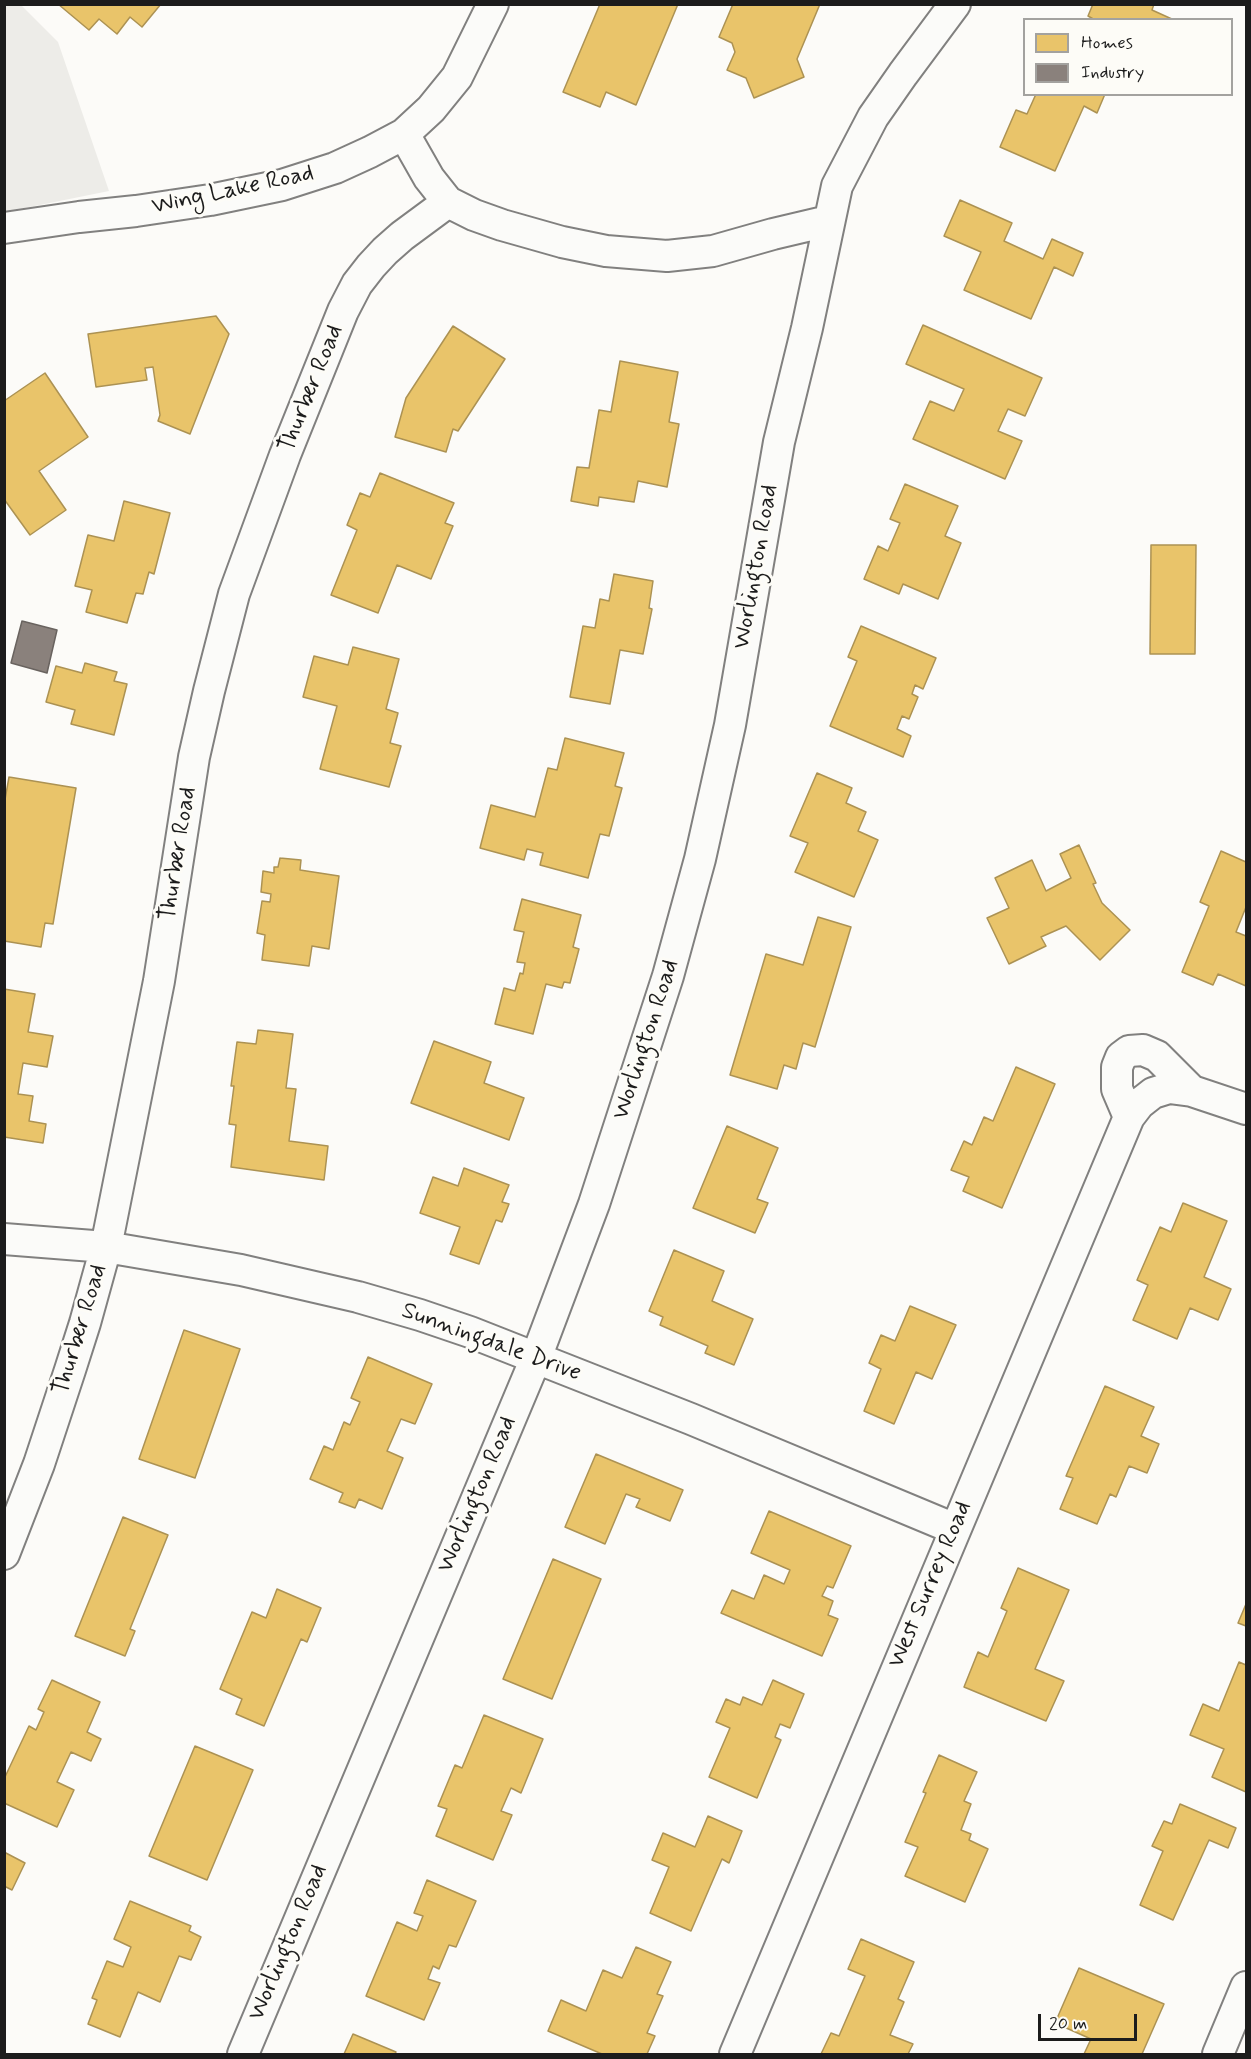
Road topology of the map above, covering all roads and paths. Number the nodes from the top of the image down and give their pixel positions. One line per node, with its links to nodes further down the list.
1 (493, 4): 3 (street, Wing Lake Road)
2 (956, 4): 5 (street, Worlington Road)
3 (404, 134): 4 (street); 6 (street, Wing Lake Road)
4 (448, 202): 5 (street); 11 (street, Thurber Road)
5 (828, 221): 12 (street, Worlington Road)
6 (4, 228)
7 (1192, 1091): 8 (street); 9 (street, West Surrey Road); 9 (street)
8 (1246, 1109)
9 (1129, 1117): 13 (street, West Surrey Road)
10 (4, 1239): 11 (street, Sunningdale Drive)
11 (106, 1247): 12 (street, Sunningdale Drive); 14 (street, Thurber Road)
12 (536, 1358): 13 (street, Sunningdale Drive); 16 (street, Worlington Road)
13 (955, 1529): 17 (street, West Surrey Road)
14 (4, 1554)
15 (1246, 1987): 18 (street)
16 (243, 2055)
17 (735, 2055)
18 (1218, 2055)

